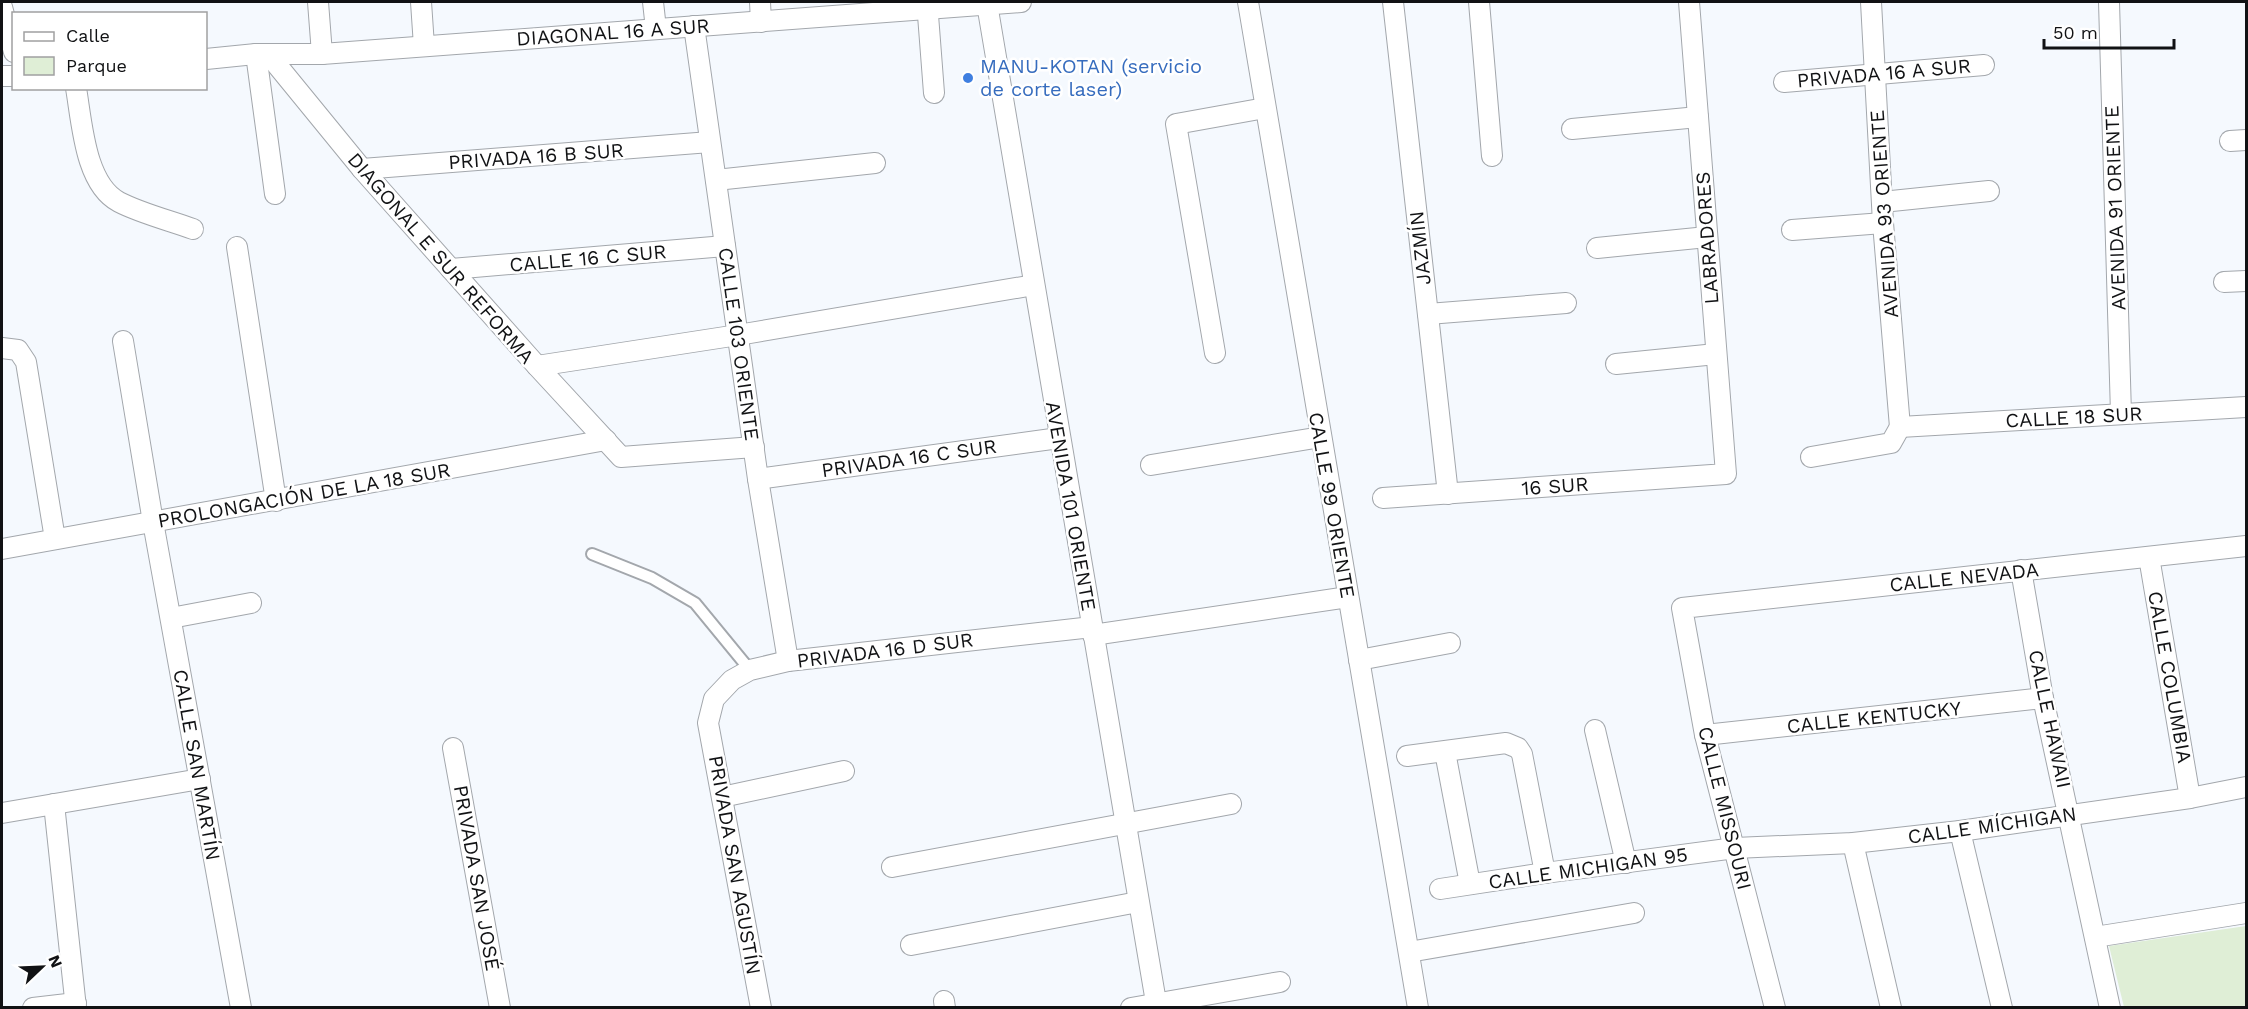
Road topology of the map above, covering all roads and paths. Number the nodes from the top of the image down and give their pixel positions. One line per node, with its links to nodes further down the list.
1 (318, 2): 22 (street)
2 (421, 2): 20 (street)
3 (653, 2): 18 (street)
4 (760, 2): 16 (street)
5 (1009, 2): 6 (street, DIAGONAL 16 A SUR); 13 (street, DIAGONAL 16 A SUR)
6 (1021, 2)
7 (1248, 2): 29 (street, CALLE 99 ORIENTE)
8 (1393, 2): 52 (street, JAZMÍN)
9 (1479, 2): 33 (street)
10 (1689, 2): 30 (street, LABRADORES)
11 (1871, 2): 25 (street, AVENIDA 93 ORIENTE)
12 (2109, 2): 61 (street, AVENIDA 91 ORIENTE)
13 (987, 4): 14 (street, DIAGONAL 16 A SUR); 50 (street, AVENIDA 101 ORIENTE)
14 (927, 5): 16 (street, DIAGONAL 16 A SUR); 28 (street)
15 (2, 7): 19 (street)
16 (761, 22): 17 (street, DIAGONAL 16 A SUR)
17 (694, 26): 18 (street, DIAGONAL 16 A SUR); 32 (street, CALLE 103 ORIENTE)
18 (656, 29): 20 (street, DIAGONAL 16 A SUR)
19 (12, 44)
20 (424, 46): 22 (street, DIAGONAL 16 A SUR)
21 (262, 54): 22 (street, DIAGONAL 16 A SUR); 23 (street, DIAGONAL 16 A SUR); 35 (street, DIAGONAL E SUR REFORMA); 38 (street)
22 (322, 54)
23 (207, 59)
24 (1984, 65): 25 (street, PRIVADA 16 A SUR)
25 (1875, 75): 26 (street, PRIVADA 16 A SUR); 39 (street, AVENIDA 93 ORIENTE)
26 (1784, 82)
27 (76, 90): 41 (street)
28 (934, 93)
29 (1265, 108): 56 (street); 63 (street, CALLE 99 ORIENTE)
30 (1698, 117): 31 (street); 43 (street, LABRADORES)
31 (1572, 129)
32 (710, 142): 35 (street, PRIVADA 16 B SUR); 36 (street, CALLE 103 ORIENTE)
33 (1492, 156)
34 (875, 163): 36 (street)
35 (362, 169): 47 (street, DIAGONAL E SUR REFORMA)
36 (716, 180): 44 (street, CALLE 103 ORIENTE)
37 (1989, 191): 39 (street)
38 (275, 194)
39 (1882, 202): 40 (street, AVENIDA 93 ORIENTE)
40 (1883, 224): 42 (street); 62 (street, AVENIDA 93 ORIENTE)
41 (194, 229)
42 (1792, 230)
43 (1707, 237): 46 (street); 57 (street, LABRADORES)
44 (725, 246): 47 (street, CALLE 16 C SUR); 53 (street, CALLE 103 ORIENTE)
45 (237, 247): 73 (street)
46 (1597, 248)
47 (451, 269): 59 (street, DIAGONAL E SUR REFORMA)
48 (2247, 281): 49 (street)
49 (2224, 282)
50 (1034, 285): 53 (street); 64 (street, AVENIDA 101 ORIENTE)
51 (1566, 303): 52 (street)
52 (1428, 314): 71 (street, JAZMÍN)
53 (738, 335): 59 (street); 66 (street, CALLE 103 ORIENTE)
54 (123, 341): 74 (street, CALLE SAN MARTÍN)
55 (2, 348): 75 (street)
56 (1215, 353)
57 (1716, 354): 58 (street); 69 (street, LABRADORES)
58 (1617, 364)
59 (537, 366): 65 (street, DIAGONAL E SUR REFORMA)
60 (2247, 407): 61 (street, CALLE 18 SUR)
61 (2121, 414): 62 (street, CALLE 18 SUR)
62 (1900, 427): 67 (street)
63 (1321, 437): 68 (street); 81 (street, CALLE 99 ORIENTE)
64 (1059, 438): 70 (street, PRIVADA 16 C SUR); 85 (street, AVENIDA 101 ORIENTE)
65 (606, 440): 66 (street, DIAGONAL E SUR REFORMA); 73 (street, PROLONGACIÓN DE LA 18 SUR)
66 (754, 447): 70 (street, CALLE 103 ORIENTE)
67 (1811, 457)
68 (1151, 465)
69 (1726, 474): 71 (street, 16 SUR)
70 (758, 478): 88 (street, CALLE 103 ORIENTE)
71 (1448, 494): 72 (street, 16 SUR)
72 (1383, 498)
73 (276, 501): 74 (street, PROLONGACIÓN DE LA 18 SUR)
74 (153, 522): 75 (street, PROLONGACIÓN DE LA 18 SUR); 84 (street, CALLE SAN MARTÍN)
75 (55, 539): 77 (street, PROLONGACIÓN DE LA 18 SUR)
76 (2247, 546): 79 (street, CALLE NEVADA)
77 (2, 549)
78 (592, 554): 89 (lane)
79 (2149, 557): 80 (street, CALLE NEVADA); 101 (street, CALLE COLUMBIA)
80 (2021, 570): 83 (street, CALLE NEVADA); 90 (street, CALLE HAWAII)
81 (1348, 597): 85 (street, PRIVADA 16 D SUR); 87 (street, CALLE 99 ORIENTE)
82 (251, 603): 84 (street)
83 (1682, 608): 93 (street, CALLE MISSOURI)
84 (171, 618): 98 (street, CALLE SAN MARTÍN)
85 (1092, 631): 88 (street, PRIVADA 16 D SUR); 106 (street, AVENIDA 101 ORIENTE)
86 (1450, 643): 87 (street)
87 (1359, 660): 120 (street, CALLE 99 ORIENTE)
88 (788, 661): 89 (street, PRIVADA 16 D SUR)
89 (750, 670): 91 (street, PRIVADA 16 D SUR)
90 (2043, 698): 93 (street, CALLE KENTUCKY); 105 (street, CALLE HAWAII)
91 (708, 723): 100 (street, PRIVADA SAN AGUSTÍN)
92 (1595, 730): 110 (street)
93 (1705, 735): 109 (street, CALLE MISSOURI)
94 (453, 748): 126 (street, PRIVADA SAN JOSÉ)
95 (1445, 752): 96 (street); 112 (street); 113 (street)
96 (1407, 756)
97 (844, 771): 100 (street)
98 (200, 779): 102 (street); 125 (street, CALLE SAN MARTÍN)
99 (2247, 787): 101 (street, CALLE MÍCHIGAN)
100 (722, 797): 127 (street, PRIVADA SAN AGUSTÍN)
101 (2190, 798): 105 (street, CALLE MÍCHIGAN)
102 (54, 804): 104 (street); 123 (street)
103 (1231, 804): 106 (street)
104 (3, 807)
105 (2070, 815): 107 (street, CALLE MÍCHIGAN); 118 (street, CALLE HAWAII)
106 (1125, 824): 111 (street); 115 (street, AVENIDA 101 ORIENTE)
107 (1960, 831): 108 (street, CALLE MÍCHIGAN); 132 (street)
108 (1853, 843): 109 (street, CALLE MÍCHIGAN); 131 (street)
109 (1735, 848): 110 (street, CALLE MICHIGAN 95); 130 (street, CALLE MISSOURI)
110 (1626, 863): 112 (street, CALLE MICHIGAN 95)
111 (892, 867)
112 (1545, 873): 113 (street, CALLE MICHIGAN 95)
113 (1470, 884): 114 (street, CALLE MICHIGAN 95)
114 (1440, 890)
115 (1138, 902): 119 (street); 122 (street, AVENIDA 101 ORIENTE)
116 (1634, 913): 120 (street)
117 (2247, 913): 118 (street)
118 (2095, 937): 133 (street, CALLE HAWAII)
119 (911, 945)
120 (1409, 952): 129 (street, CALLE 99 ORIENTE)
121 (1280, 982): 122 (street)
122 (1156, 1005): 128 (street)
123 (76, 1006): 124 (street)
124 (33, 1008)
125 (241, 1008)
126 (501, 1008)
127 (761, 1008)
128 (1131, 1008)
129 (1418, 1008)
130 (1775, 1008)
131 (1891, 1008)
132 (2002, 1008)
133 (2110, 1008)

